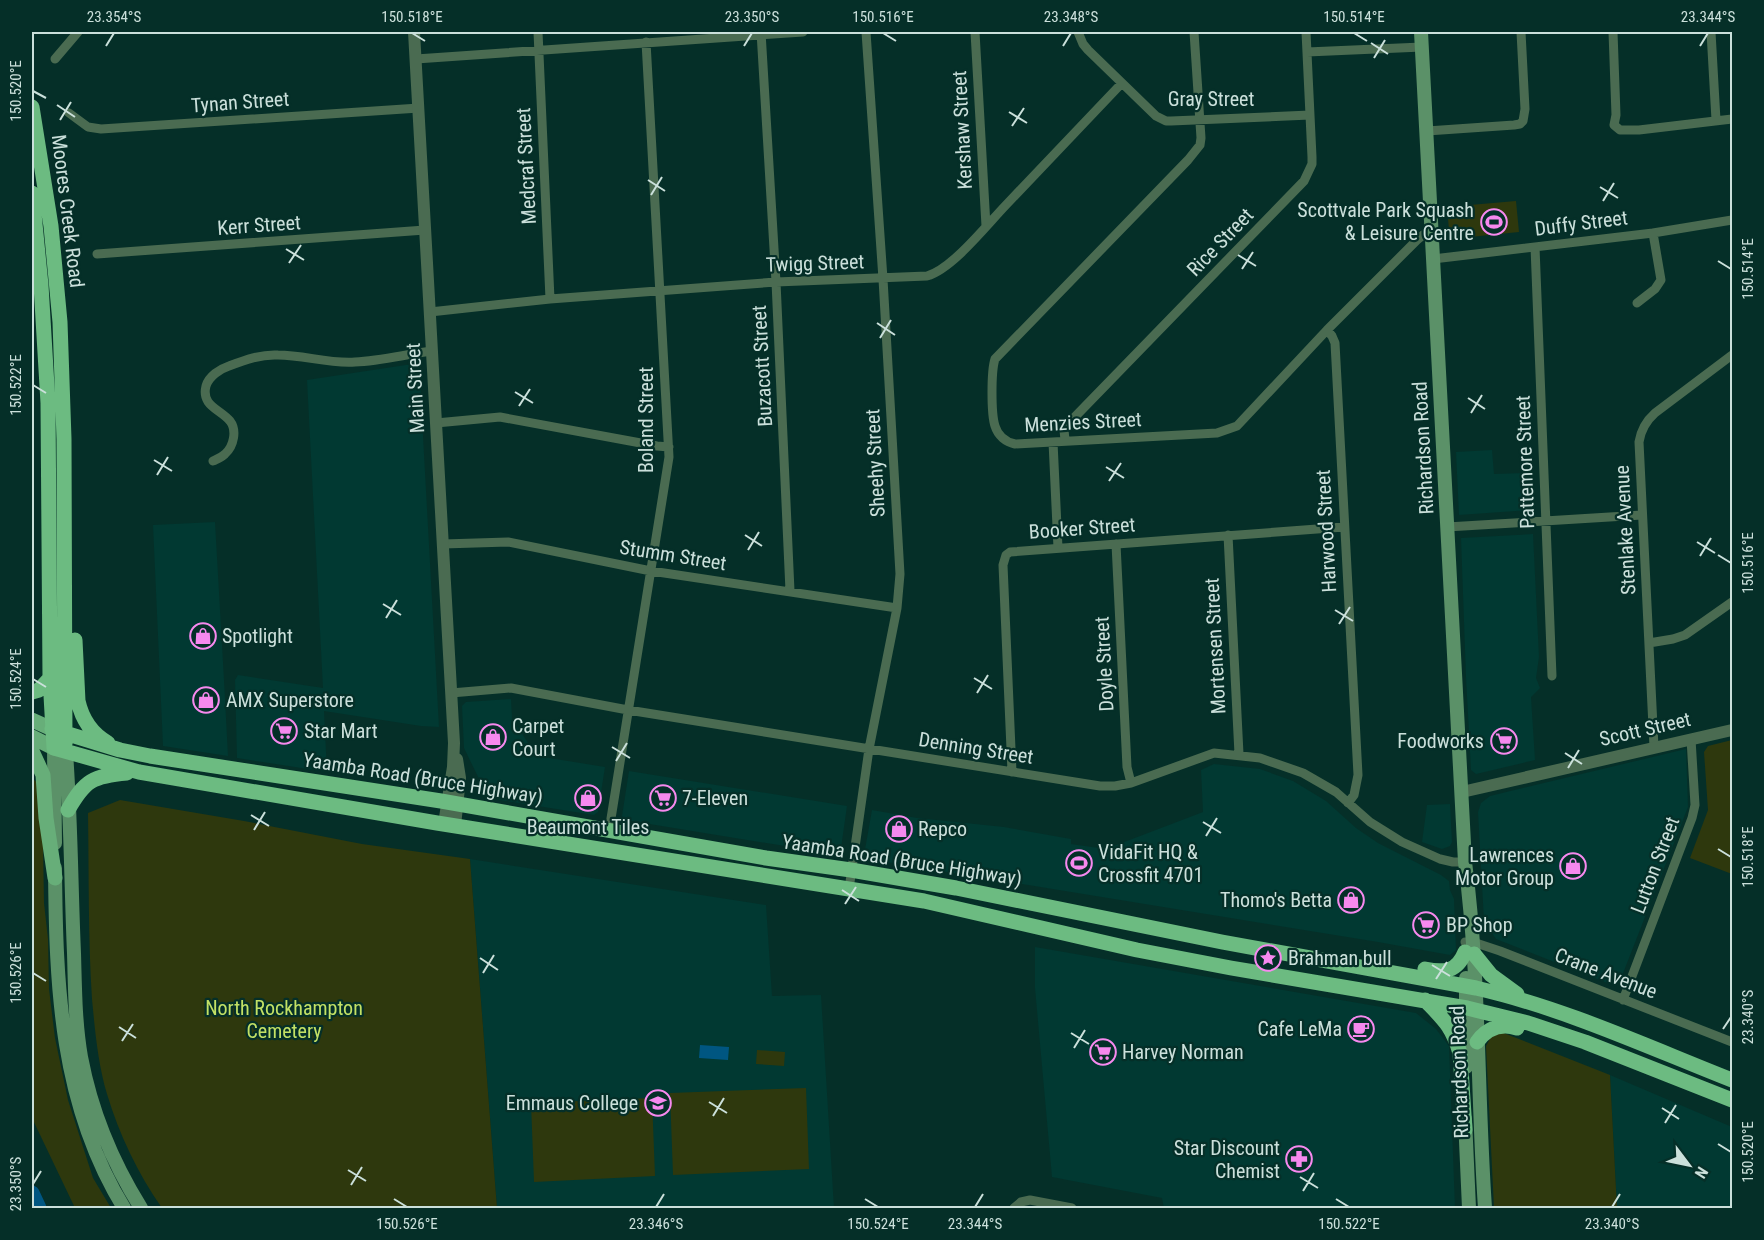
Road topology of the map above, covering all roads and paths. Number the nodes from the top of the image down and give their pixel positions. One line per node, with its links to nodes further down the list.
1 (78, 32): 19 (street)
2 (414, 32): 20 (street, Main Street)
3 (538, 32): 17 (street, Medcraf Street)
4 (803, 32): 14 (street)
5 (866, 32): 39 (street, Sheehy Street)
6 (975, 32): 32 (street, Kershaw Street)
7 (1078, 32): 21 (street, Gray Street)
8 (1194, 32): 27 (street, Menzies Street)
9 (1306, 32): 18 (street, Rice Street)
10 (1421, 32): 16 (main road, Richardson Road)
11 (1521, 32): 29 (street)
12 (1613, 32): 28 (street)
13 (1711, 32): 28 (street)
14 (761, 33): 15 (street); 40 (street, Buzacott Street)
15 (646, 42): 17 (street); 41 (street, Boland Street)
16 (1422, 46): 18 (street); 29 (main road, Richardson Road)
17 (539, 49): 20 (street); 42 (street, Medcraf Street)
18 (1307, 52): 25 (street, Rice Street)
19 (55, 59)
20 (416, 59): 23 (street, Main Street)
21 (1122, 83): 27 (street, Gray Street); 32 (street, Twigg Street)
22 (32, 107): 53 (highway, Moores Creek Road)
23 (419, 108): 24 (street, Tynan Street); 33 (street, Main Street)
24 (69, 113)
25 (1310, 115): 27 (street, Gray Street); 49 (street, Rice Street)
26 (1732, 119): 28 (street)
27 (1199, 120): 50 (street, Menzies Street)
28 (1716, 120)
29 (1427, 131): 34 (main road, Richardson Road)
30 (32, 193): 68 (highway, Moores Creek Road)
31 (1732, 220): 35 (street, Duffy Street)
32 (986, 226): 39 (street, Twigg Street)
33 (425, 231): 37 (street, Kerr Street); 44 (street, Main Street)
34 (1432, 233): 38 (main road, Richardson Road); 45 (street, Menzies Street)
35 (1653, 233): 36 (street, Duffy Street); 43 (street)
36 (1535, 247): 38 (street, Duffy Street); 55 (street, Pattemore Street)
37 (96, 254)
38 (1433, 259): 57 (main road, Richardson Road)
39 (884, 279): 40 (street, Twigg Street); 65 (street, Sheehy Street)
40 (776, 282): 41 (street, Twigg Street); 63 (street, Buzacott Street)
41 (660, 291): 42 (street, Twigg Street); 51 (street, Boland Street)
42 (550, 298): 44 (street, Twigg Street)
43 (1637, 303)
44 (430, 312): 46 (street, Main Street)
45 (1327, 330): 49 (street, Menzies Street); 56 (street, Harwood Street)
46 (432, 351): 48 (street, Main Street); 52 (street)
47 (1732, 356): 54 (street, Stenlake Avenue)
48 (436, 423): 51 (street); 59 (street, Main Street)
49 (1065, 440): 50 (street, Menzies Street)
50 (1053, 442): 61 (street)
51 (669, 447): 62 (street, Boland Street)
52 (213, 461)
53 (64, 464): 74 (highway, Moores Creek Road); 80 (highway)
54 (1642, 515): 55 (street); 66 (street, Stenlake Avenue)
55 (1545, 520): 57 (street); 67 (street, Pattemore Street)
56 (1344, 527): 58 (street, Booker Street); 87 (street, Harwood Street)
57 (1447, 527): 86 (main road, Richardson Road)
58 (1228, 536): 60 (street, Booker Street); 82 (street, Mortensen Street)
59 (443, 544): 62 (street, Stumm Street); 70 (street, Main Street)
60 (1116, 544): 61 (street, Booker Street); 85 (street, Doyle Street)
61 (1058, 548): 84 (street, Booker Street)
62 (651, 571): 63 (street, Stumm Street); 71 (street, Boland Street)
63 (790, 591): 65 (street, Stumm Street)
64 (1732, 602): 66 (street)
65 (897, 608): 78 (street, Sheehy Street)
66 (1649, 643): 77 (street, Stenlake Avenue)
67 (1552, 676)
68 (50, 678): 69 (highway); 74 (highway, Moores Creek Road)
69 (32, 692)
70 (451, 693): 71 (street, Denning Street); 88 (street, Main Street)
71 (628, 710): 78 (street, Denning Street); 91 (street, Boland Street)
72 (32, 720): 74 (main road)
73 (1732, 730): 76 (street, Scott Street)
74 (58, 732): 79 (highway, Moores Creek Road); 80 (highway, Yaamba Road (Bruce Highway))
75 (32, 737): 79 (main road)
76 (1690, 739): 77 (street, Scott Street); 100 (street, Lutton Street)
77 (1654, 747): 86 (street, Scott Street)
78 (869, 749): 84 (street, Denning Street); 93 (street, Sheehy Street)
79 (60, 750): 83 (highway, Yaamba Road (Bruce Highway)); 89 (main road, Moores Creek Road); 94 (main road, Moores Creek Road)
80 (120, 750): 88 (highway, Yaamba Road (Bruce Highway))
81 (32, 751): 94 (main road)
82 (1239, 754): 85 (street, Denning Street); 87 (street, Denning Street)
83 (139, 772): 89 (highway); 90 (highway, Yaamba Road (Bruce Highway))
84 (1012, 772): 85 (street, Denning Street)
85 (1131, 783)
86 (1462, 792): 92 (main road, Richardson Road)
87 (1348, 802): 92 (street, Denning Street)
88 (453, 803): 90 (street, Main Street); 91 (highway, Yaamba Road (Bruce Highway))
89 (68, 810): 110 (main road, Moores Creek Road)
90 (449, 825): 95 (highway, Yaamba Road (Bruce Highway))
91 (609, 831): 93 (highway, Yaamba Road (Bruce Highway))
92 (1465, 862): 96 (main road, Richardson Road)
93 (851, 870): 95 (street, Sheehy Street); 97 (highway, Yaamba Road (Bruce Highway))
94 (55, 878): 109 (main road, Moores Creek Road)
95 (849, 889): 99 (highway, Yaamba Road (Bruce Highway))
96 (1469, 947): 97 (highway); 98 (main road, Richardson Road); 100 (street, Crane Avenue); 101 (highway)
97 (1355, 966): 98 (highway, Yaamba Road (Bruce Highway))
98 (1471, 987): 101 (highway, Yaamba Road (Bruce Highway)); 102 (main road, Richardson Road)
99 (1425, 1000): 102 (highway, Yaamba Road (Bruce Highway)); 108 (highway)
100 (1623, 1000): 105 (street, Crane Avenue)
101 (1531, 1003): 106 (highway, Yaamba Road (Bruce Highway))
102 (1472, 1010): 103 (main road, Richardson Road); 104 (highway, Yaamba Road (Bruce Highway)); 108 (main road, Richardson Road)
103 (1477, 1042): 104 (highway); 114 (main road, Richardson Road)
104 (1584, 1042): 107 (highway, Yaamba Road (Bruce Highway))
105 (1732, 1042)
106 (1732, 1080)
107 (1732, 1100)
108 (1465, 1130): 113 (main road, Richardson Road)
109 (124, 1209)
110 (141, 1209)
111 (1014, 1209): 112 (street)
112 (1072, 1209)
113 (1469, 1209)
114 (1485, 1209)

